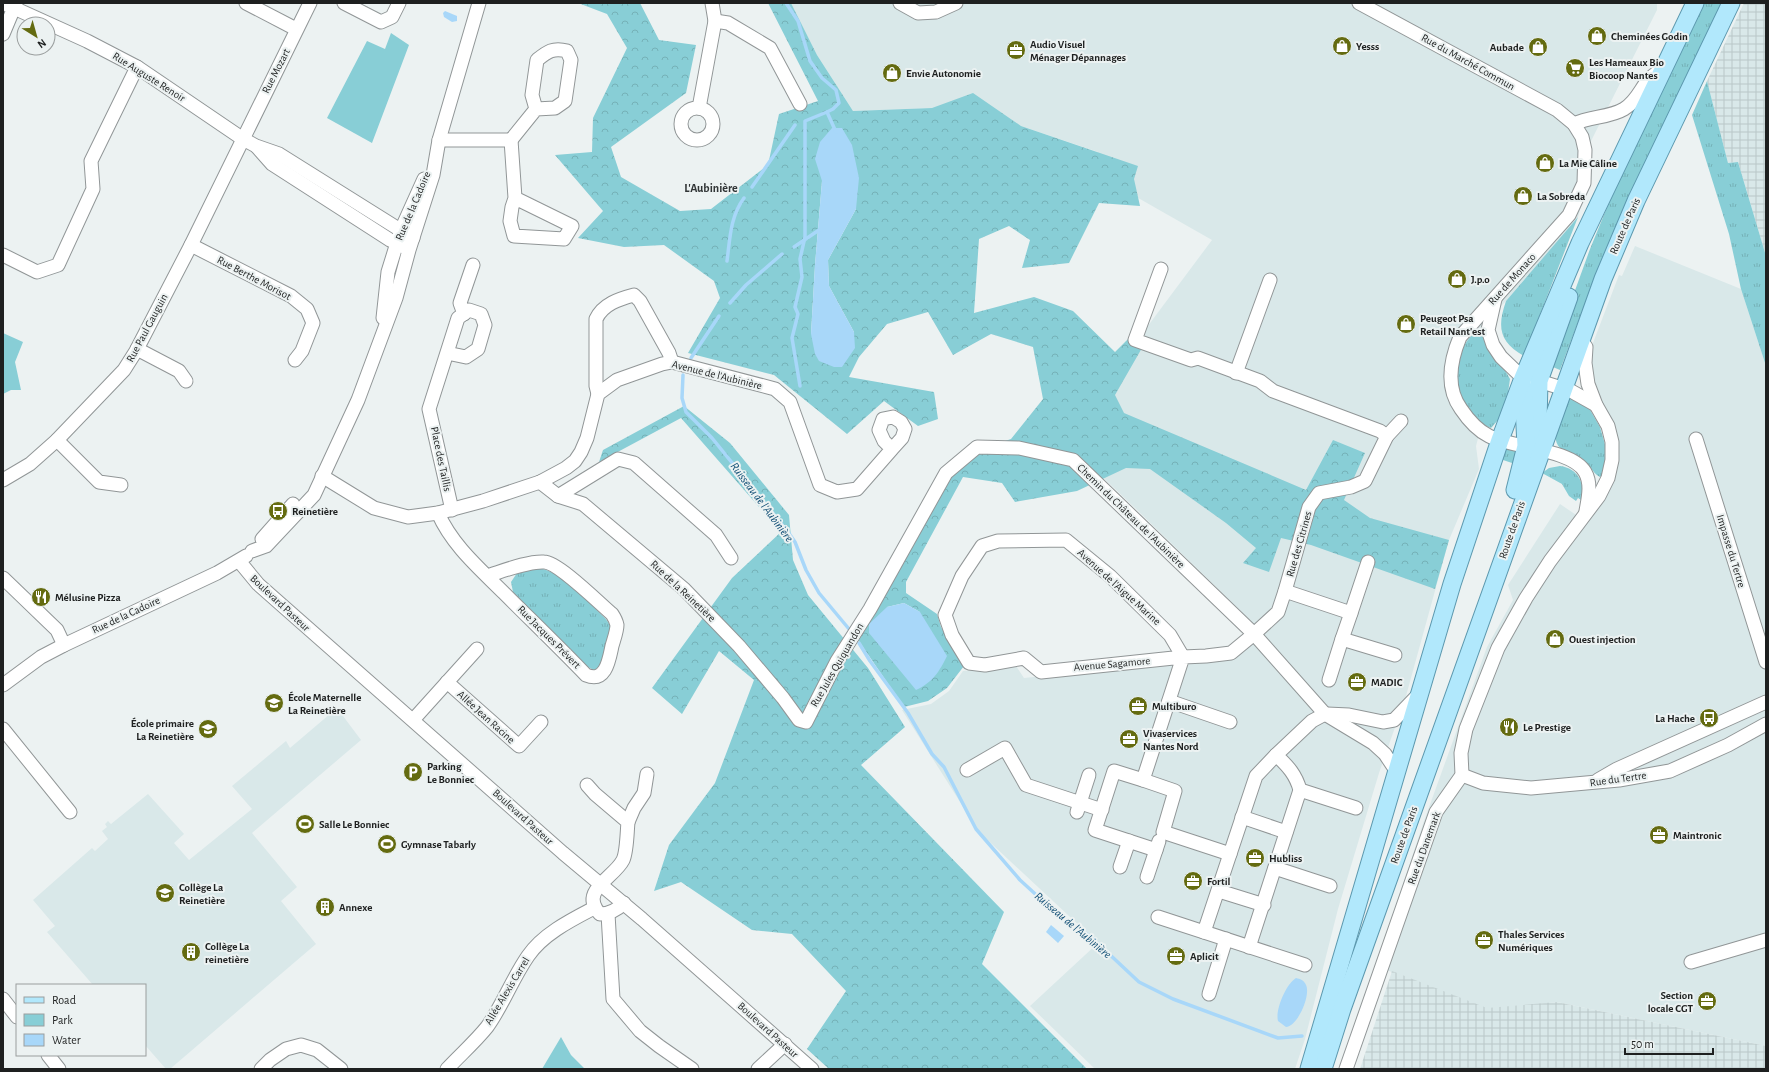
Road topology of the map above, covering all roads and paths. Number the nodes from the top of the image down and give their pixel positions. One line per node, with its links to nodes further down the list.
1 (246, 3): 14 (street)
2 (310, 3): 14 (street, Rue Mozart)
3 (344, 3): 4 (street)
4 (399, 3)
5 (479, 3): 24 (street, Rue de la Cadoire)
6 (712, 3): 13 (street)
7 (900, 3): 8 (street)
8 (956, 3)
9 (1359, 3): 21 (street, Rue du Marché Commun)
10 (1731, 3): 38 (main road, Route de Paris)
11 (11, 5): 15 (street); 16 (street, Rue Auguste Renoir)
12 (1693, 5): 17 (main road, Route de Paris)
13 (715, 21): 18 (street); 19 (street)
14 (296, 29): 22 (street, Rue Mozart)
15 (3, 34)
16 (137, 66): 22 (street, Rue Auguste Renoir); 31 (street)
17 (1662, 68): 21 (street); 44 (main road, Route de Paris)
18 (800, 104)
19 (699, 108)
20 (536, 109): 20 (street); 23 (street)
21 (1574, 124): 35 (street, Rue de Monaco)
22 (243, 138): 26 (street, Rue Auguste Renoir); 30 (street, Rue Paul Gauguin)
23 (511, 140): 24 (street); 25 (street)
24 (438, 146): 27 (street, Rue de la Cadoire); 29 (street, Rue de la Cadoire)
25 (515, 198): 25 (street)
26 (351, 207): 27 (street, Rue Auguste Renoir); 28 (street, Rue Auguste Renoir)
27 (401, 230): 28 (street, Rue de la Cadoire); 29 (street, Rue Auguste Renoir)
28 (397, 243): 29 (street, Rue Auguste Renoir); 37 (street, Rue de la Cadoire)
29 (411, 244): 37 (street, Rue de la Cadoire)
30 (191, 245): 39 (street, Rue Paul Gauguin); 41 (street, Rue Berthe Morisot)
31 (3, 255)
32 (473, 265): 36 (street)
33 (1161, 268): 43 (street)
34 (1270, 280): 43 (street)
35 (1496, 297): 44 (street); 53 (street, Rue de Monaco)
36 (464, 314): 40 (street); 40 (street)
37 (382, 332): 56 (street, Rue de la Cadoire)
38 (1580, 339): 46 (main road, Route de Paris); 48 (street)
39 (137, 349): 45 (street); 52 (street, Rue Paul Gauguin)
40 (447, 353): 61 (street, Place des Taillis)
41 (295, 360)
42 (672, 362): 47 (street, Avenue de l'Aubinière); 47 (street); 55 (street, Avenue de l'Aubinière)
43 (1236, 373): 50 (street)
44 (1531, 379): 46 (street); 53 (main road, Route de Paris); 54 (main road)
45 (186, 381)
46 (1563, 389): 48 (street); 54 (main road, Route de Paris)
47 (598, 394): 58 (street)
48 (1596, 405): 62 (street)
49 (1401, 421): 50 (street, Rue des Citrines)
50 (1387, 436): 69 (street, Rue des Citrines)
51 (1696, 439): 78 (street, Impasse du Tertre)
52 (57, 440): 57 (street, Rue Paul Gauguin); 59 (street)
53 (1500, 440): 54 (street, Rue de Monaco); 83 (main road, Route de Paris)
54 (1533, 448): 62 (street); 144 (main road, Route de Paris)
55 (892, 449)
56 (322, 476): 63 (street); 65 (street, Rue de la Cadoire)
57 (3, 480)
58 (540, 482): 60 (street, Rue de la Reinetière); 61 (street)
59 (120, 485)
60 (558, 496): 64 (street); 89 (street, Rue de la Reinetière)
61 (452, 510): 63 (street)
62 (1586, 511): 98 (street)
63 (438, 513): 67 (street, Rue Jacques Prévert)
64 (731, 558)
65 (239, 561): 74 (street, Rue de la Cadoire); 87 (street, Boulevard Pasteur)
66 (1368, 562): 71 (street)
67 (487, 576): 67 (street, Rue Jacques Prévert)
68 (3, 578): 74 (street)
69 (1286, 591): 71 (street); 72 (street, Rue des Citrines)
70 (870, 609): 72 (street, Chemin du Château de l'Aubinière); 89 (street, Rue Jules Quiquandon)
71 (1351, 613): 73 (street)
72 (1254, 634): 77 (street, Avenue Sagamore); 86 (street, Chemin du Château de l'Aubinière)
73 (1342, 639): 76 (street); 80 (street)
74 (64, 645): 82 (street, Rue de la Cadoire)
75 (476, 649): 81 (street, Allée Jean Racine)
76 (1394, 655)
77 (1183, 657): 79 (street, Avenue Sagamore); 79 (street, Avenue de l'Aigue Marine); 84 (street)
78 (1766, 662)
79 (969, 663)
80 (1329, 680)
81 (447, 682): 87 (street, Allée Jean Racine); 88 (street, Allée Jean Racine)
82 (3, 685)
83 (1419, 694): 86 (street); 95 (main road, Route de Paris)
84 (1170, 701): 90 (street); 99 (street)
85 (1766, 702): 100 (street)
86 (1325, 714): 93 (street); 95 (street, Chemin du Château de l'Aubinière)
87 (414, 720): 117 (street, Boulevard Pasteur)
88 (541, 722)
89 (806, 722)
90 (1230, 722)
91 (1766, 724): 100 (street, Rue du Tertre)
92 (3, 729): 106 (street)
93 (1276, 755): 102 (street); 107 (street)
94 (967, 770): 103 (street)
95 (1397, 772): 143 (main road, Route de Paris)
96 (647, 774): 108 (street)
97 (1089, 775): 103 (street)
98 (1462, 775): 100 (street, Rue du Tertre); 145 (street, Rue du Danemark)
99 (1143, 780): 105 (street); 109 (street)
100 (1595, 782)
101 (587, 785): 108 (street)
102 (1300, 790): 104 (street); 110 (street)
103 (1078, 807): 105 (street)
104 (1356, 808)
105 (1102, 810): 111 (street)
106 (70, 812)
107 (1242, 817): 110 (street); 113 (street)
108 (628, 822): 117 (street)
109 (1163, 832): 112 (street); 113 (street)
110 (1286, 832): 115 (street)
111 (1129, 841): 112 (street); 114 (street)
112 (1156, 850): 116 (street)
113 (1230, 854): 119 (street)
114 (1120, 867)
115 (1275, 868): 118 (street); 121 (street)
116 (1148, 877)
117 (601, 884): 120 (street, Boulevard Pasteur); 122 (street)
118 (1330, 886)
119 (1219, 891): 121 (street); 125 (street)
120 (624, 903): 123 (street); 134 (street, Boulevard Pasteur)
121 (1264, 906): 128 (street)
122 (594, 908): 123 (street); 139 (street, Allée Alexis Carrel)
123 (608, 914): 140 (street)
124 (1158, 917): 125 (street)
125 (1204, 932): 126 (street)
126 (1226, 939): 128 (street); 131 (street)
127 (1766, 940): 129 (street)
128 (1249, 946): 130 (street)
129 (1691, 962)
130 (1305, 965)
131 (1209, 994)
132 (3, 999): 133 (street)
133 (16, 1015)
134 (785, 1044): 141 (street); 142 (street, Boulevard Pasteur)
135 (49, 1056): 136 (street)
136 (59, 1069)
137 (261, 1069): 138 (street)
138 (341, 1069)
139 (447, 1069)
140 (692, 1069)
141 (758, 1069)
142 (812, 1069)
143 (1309, 1069)
144 (1323, 1069)
145 (1346, 1069)

